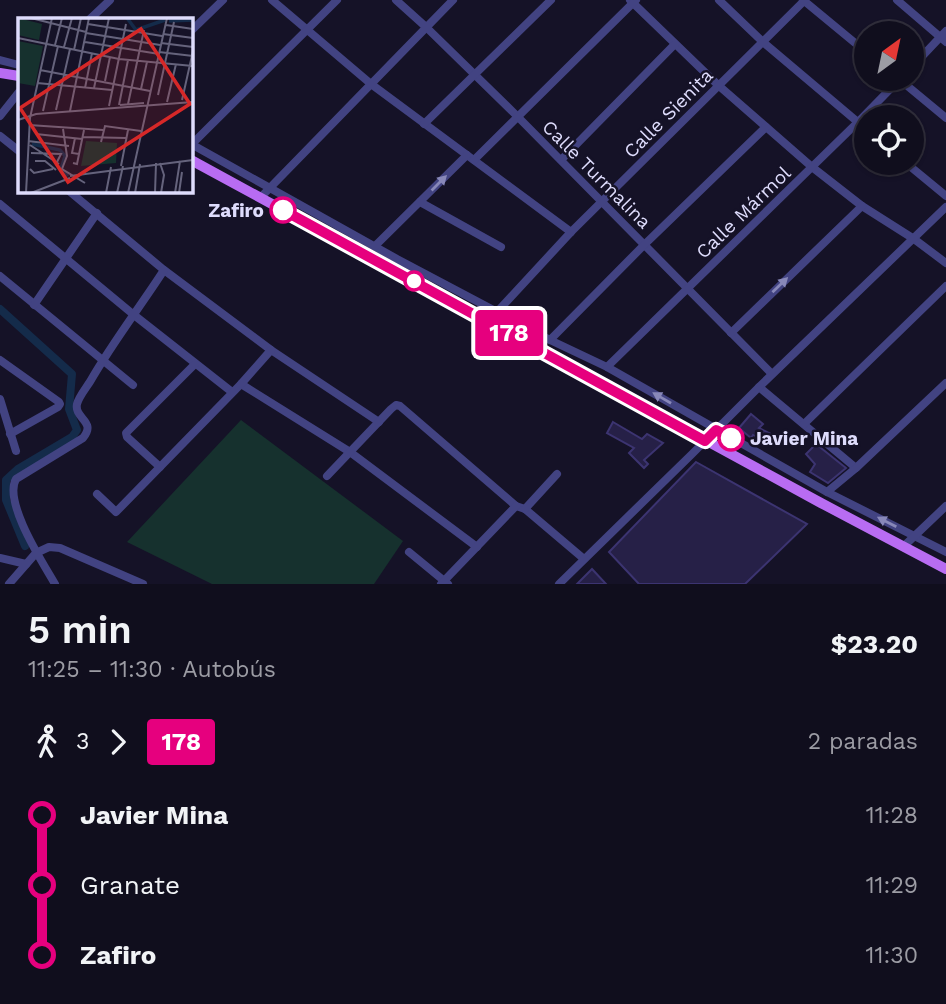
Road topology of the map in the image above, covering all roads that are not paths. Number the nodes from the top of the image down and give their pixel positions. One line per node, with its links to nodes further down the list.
1 (110, 0): 12 (street)
2 (223, 0): 14 (street)
3 (272, 0): 15 (street)
4 (337, 0): 15 (street)
5 (396, 0): 13 (street, Calle Turmalina)
6 (453, 0): 13 (street)
7 (551, 0): 24 (street)
8 (719, 0): 17 (street)
9 (804, 0): 17 (street, Calle Sienita); 18 (street)
10 (897, 0): 16 (street)
11 (633, 1): 19 (street); 33 (street)
12 (91, 18)
13 (426, 26): 24 (street, Calle Turmalina); 26 (street)
14 (192, 30)
15 (307, 30): 26 (street); 40 (street)
16 (944, 37): 20 (street)
17 (762, 41): 27 (street, Calle Sienita); 35 (street)
18 (854, 42)
19 (675, 44): 27 (street); 44 (street)
20 (924, 56)
21 (0, 60): 22 (street)
22 (18, 65)
23 (0, 73): 25 (main road)
24 (475, 75): 33 (street, Calle Turmalina); 36 (street)
25 (18, 76)
26 (370, 84): 36 (street); 50 (street)
27 (718, 85): 38 (street); 55 (street, Calle Sienita)
28 (888, 91): 31 (street, Calle Mármol)
29 (914, 91): 34 (street)
30 (18, 93): 32 (street)
31 (875, 105)
32 (0, 116)
33 (517, 116): 43 (street); 44 (street, Calle Turmalina)
34 (946, 118)
35 (854, 119)
36 (424, 124): 43 (street)
37 (854, 126): 46 (street, Calle Mármol)
38 (766, 127): 46 (street); 62 (street)
39 (0, 136): 42 (street)
40 (192, 143)
41 (192, 145): 47 (street)
42 (18, 150)
43 (470, 157): 54 (street, one-way to 43); 60 (street)
44 (561, 160): 55 (street, Calle Turmalina)
45 (192, 161): 49 (main road)
46 (812, 167): 57 (street); 70 (street, Calle Mármol)
47 (234, 168): 49 (street); 50 (street)
48 (921, 175): 52 (street)
49 (227, 180): 53 (main road)
50 (269, 188): 53 (street); 63 (street)
51 (70, 192): 59 (street)
52 (946, 196)
53 (260, 198): 82 (main road)
54 (420, 202): 63 (street); 64 (street)
55 (602, 202): 60 (street, Calle Sienita); 62 (street, Calle Turmalina)
56 (0, 204): 65 (street)
57 (862, 206): 61 (street); 74 (street, one-way to 57)
58 (946, 207): 61 (street)
59 (97, 213): 65 (street); 67 (street)
60 (571, 232): 72 (street, Calle Sienita)
61 (914, 239): 66 (street); 83 (street)
62 (644, 245): 70 (street, Calle Turmalina); 75 (street)
63 (375, 246): 72 (street)
64 (501, 247)
65 (66, 258): 71 (street); 73 (street)
66 (946, 262)
67 (164, 270): 73 (street); 76 (street)
68 (0, 276): 71 (street)
69 (946, 286): 91 (street)
70 (687, 288): 74 (street, Calle Turmalina); 81 (street, Calle Mármol)
71 (34, 305): 79 (street)
72 (497, 312): 75 (street)
73 (134, 315): 79 (street); 80 (street)
74 (731, 333): 83 (street, Calle Turmalina)
75 (550, 340): 77 (street)
76 (271, 350): 85 (street); 90 (street)
77 (585, 356): 81 (street); 82 (street)
78 (0, 360): 93 (street)
79 (102, 361): 86 (street); 110 (street)
80 (195, 365): 88 (street); 97 (street)
81 (607, 367): 92 (street, one-way to 81)
82 (576, 370): 94 (main road)
83 (772, 374): 87 (street)
84 (946, 383): 98 (street)
85 (241, 384): 88 (street); 96 (street)
86 (133, 385)
87 (759, 387): 91 (street); 92 (street)
88 (232, 392): 97 (street)
89 (0, 399): 93 (street)
90 (379, 422): 96 (street); 104 (street)
91 (804, 424): 98 (street)
92 (716, 430): 94 (street); 101 (street)
93 (10, 434): 95 (street)
94 (705, 441): 106 (main road); 112 (street)
95 (16, 451)
96 (350, 452): 100 (street); 107 (street)
97 (160, 467): 102 (street)
98 (856, 468): 101 (street)
99 (557, 474): 104 (street)
100 (327, 476)
101 (827, 492): 105 (street, one-way to 101)
102 (97, 494)
103 (946, 506): 105 (street)
104 (520, 507): 107 (street); 112 (street)
105 (914, 536): 106 (street); 109 (street)
106 (904, 546): 114 (main road)
107 (477, 547): 115 (street)
108 (409, 552): 115 (street)
109 (946, 552)
110 (36, 553): 113 (street); 117 (street); 118 (street)
111 (0, 558): 113 (street)
112 (584, 559): 119 (street)
113 (26, 564): 116 (street)
114 (946, 569)
115 (444, 583)
116 (9, 584)
117 (55, 584)
118 (143, 584)
119 (559, 584)

